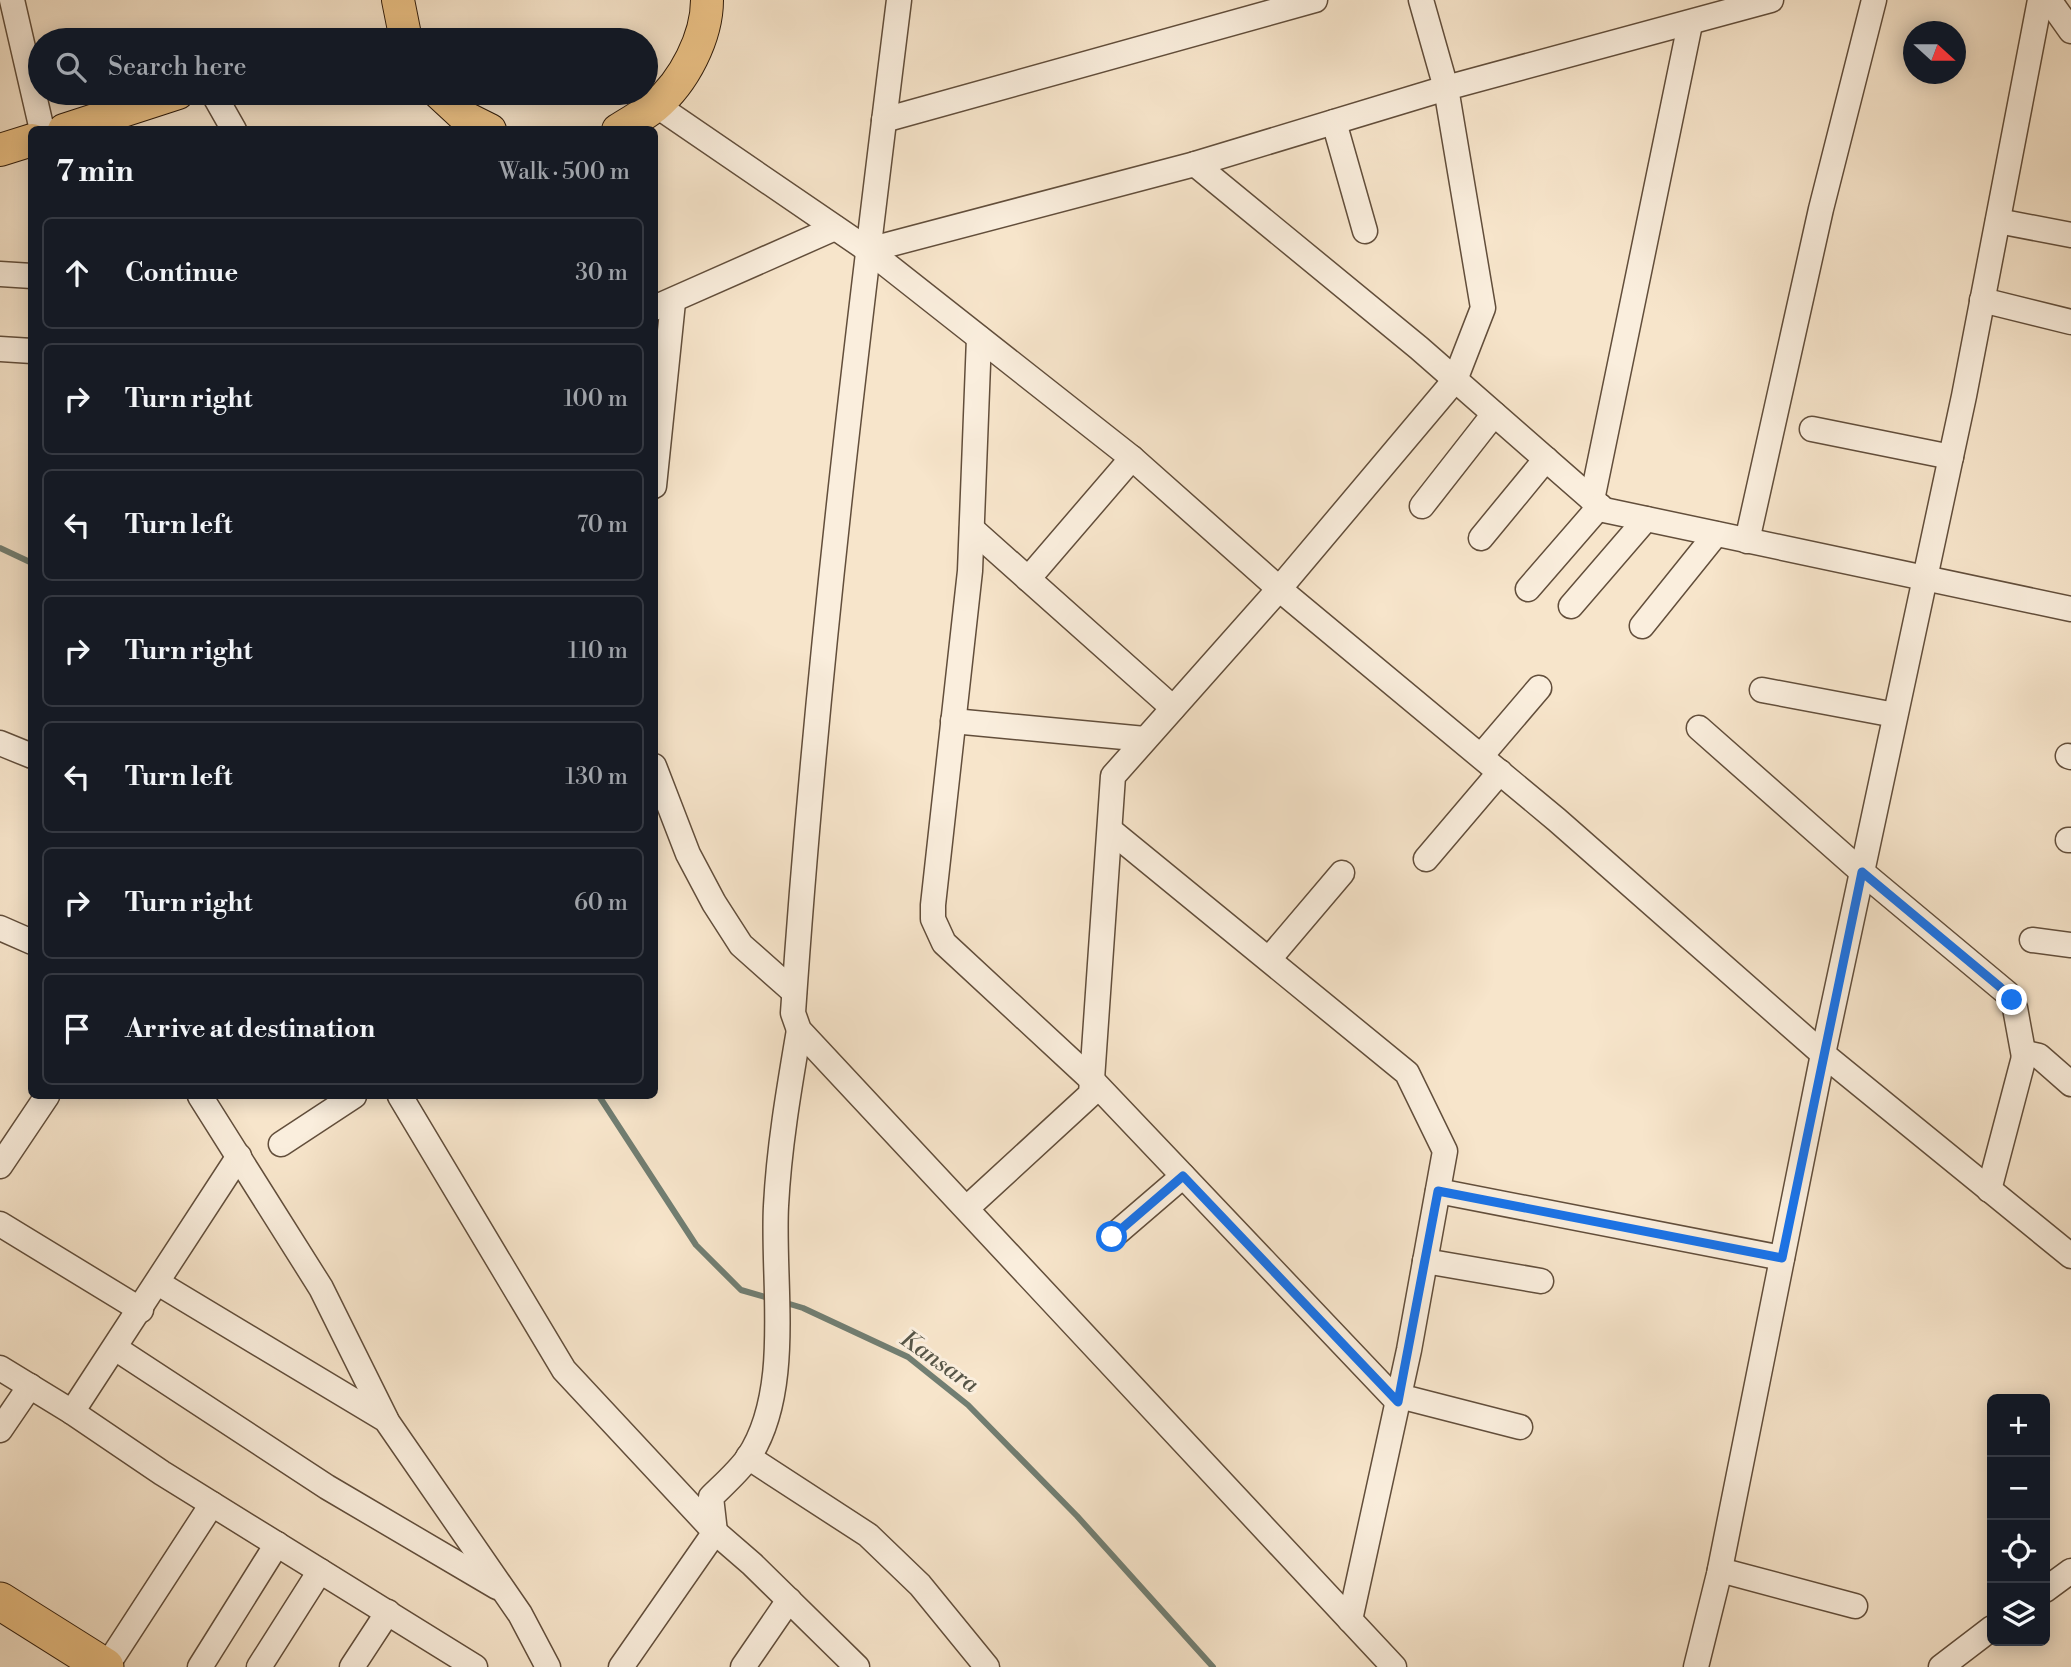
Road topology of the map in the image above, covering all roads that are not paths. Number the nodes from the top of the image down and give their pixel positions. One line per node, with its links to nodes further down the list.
1 (12, 0): 14 (street)
2 (397, 0): 12 (main road)
3 (707, 0): 16 (main road)
4 (899, 0): 22 (street)
5 (1315, 0): 22 (street)
6 (1421, 0): 15 (street)
7 (1771, 0): 11 (street)
8 (1874, 0): 58 (street)
9 (2040, 0): 32 (street)
10 (2049, 0): 13 (street)
11 (1690, 24): 15 (street); 52 (street)
12 (400, 28)
13 (2071, 31)
14 (28, 69)
15 (1446, 88): 23 (street); 45 (street)
16 (658, 103)
17 (36, 105): 24 (street)
18 (141, 105): 25 (main road)
19 (220, 105): 26 (street)
20 (452, 105): 27 (main road)
21 (656, 106): 28 (main road); 33 (street)
22 (884, 120): 36 (street)
23 (1334, 122): 31 (street); 34 (street)
24 (41, 126)
25 (76, 126)
26 (232, 126)
27 (482, 126)
28 (624, 126)
29 (28, 141): 30 (main road)
30 (0, 150)
31 (1195, 164): 36 (street); 45 (street)
32 (1998, 221): 35 (street); 39 (street)
33 (835, 228): 36 (street); 40 (street)
34 (1365, 231)
35 (2071, 235)
36 (868, 250): 42 (street); 87 (street)
37 (0, 274): 38 (street)
38 (28, 276)
39 (1982, 300): 41 (street); 49 (street)
40 (664, 305): 46 (street)
41 (2071, 322)
42 (979, 338): 50 (street); 55 (street)
43 (0, 349): 44 (street)
44 (28, 351)
45 (1455, 380): 47 (street); 61 (street)
46 (658, 414)
47 (1494, 414): 51 (street); 53 (street)
48 (1812, 429): 49 (street)
49 (1951, 457): 60 (street)
50 (1132, 458): 59 (street); 61 (street)
51 (1546, 459): 52 (street); 57 (street)
52 (1596, 503): 54 (street); 62 (street)
53 (1422, 506)
54 (1646, 519): 56 (street); 63 (street)
55 (972, 529): 59 (street); 70 (street)
56 (1716, 534): 58 (street); 65 (street)
57 (1481, 538)
58 (1747, 541): 60 (street)
59 (1028, 579): 68 (street)
60 (1924, 579): 64 (street); 69 (street)
61 (1279, 589): 68 (street); 75 (street)
62 (1528, 589)
63 (1571, 606)
64 (2071, 609)
65 (1642, 626)
66 (1539, 688): 75 (street)
67 (1762, 690): 69 (street)
68 (1173, 708): 72 (street)
69 (1895, 715): 80 (street)
70 (953, 720): 72 (street); 91 (street)
71 (1699, 728): 80 (street)
72 (1146, 739): 78 (street)
73 (0, 743): 74 (street)
74 (28, 755)
75 (1481, 756): 76 (street)
76 (1500, 772): 79 (street); 89 (street)
77 (658, 776): 87 (street)
78 (1110, 830): 86 (street); 91 (street)
79 (1426, 859)
80 (1862, 872): 89 (street); 90 (street)
81 (1342, 873): 86 (street)
82 (0, 928): 83 (street)
83 (28, 940)
84 (2032, 940): 85 (street)
85 (2071, 945)
86 (1269, 959): 102 (street)
87 (794, 992): 88 (street)
88 (799, 1030): 103 (street); 120 (street)
89 (1823, 1054): 101 (street); 107 (street)
90 (2024, 1058): 92 (street); 101 (street)
91 (1093, 1080): 100 (street); 103 (street)
92 (2071, 1084)
93 (45, 1099): 99 (street)
94 (202, 1099): 98 (street)
95 (349, 1099): 97 (street)
96 (402, 1099): 122 (street)
97 (281, 1144)
98 (239, 1156): 110 (street); 117 (street)
99 (0, 1166)
100 (1183, 1176): 105 (street); 115 (street)
101 (1989, 1189): 106 (street)
102 (1438, 1191): 107 (street); 108 (street)
103 (967, 1208): 133 (street)
104 (0, 1224): 111 (street)
105 (1112, 1237)
106 (2066, 1243)
107 (1782, 1258): 124 (street)
108 (1425, 1261): 109 (street); 115 (street)
109 (1541, 1281)
110 (158, 1283): 111 (street); 117 (street)
111 (141, 1310): 112 (street)
112 (115, 1348): 116 (street); 128 (street)
113 (0, 1368): 114 (street)
114 (30, 1386): 116 (street); 119 (street)
115 (1398, 1399): 118 (street); 133 (street)
116 (72, 1412): 121 (street)
117 (386, 1420): 128 (street)
118 (1520, 1427)
119 (0, 1430)
120 (748, 1457): 122 (street); 146 (street)
121 (212, 1504): 123 (street); 138 (street)
122 (715, 1532): 129 (street); 143 (street)
123 (277, 1544): 125 (street); 139 (street)
124 (1720, 1570): 131 (street); 148 (street)
125 (320, 1571): 132 (street); 140 (street)
126 (2071, 1571): 127 (street)
127 (2050, 1586)
128 (504, 1591): 142 (street)
129 (789, 1600): 144 (street); 145 (street)
130 (0, 1601): 138 (highway)
131 (1855, 1606)
132 (388, 1612): 136 (street); 141 (street)
133 (1350, 1620): 147 (street)
134 (0, 1627): 137 (highway)
135 (1987, 1632): 149 (street)
136 (465, 1664)
137 (64, 1667)
138 (105, 1667)
139 (200, 1667)
140 (258, 1667)
141 (352, 1667)
142 (548, 1667)
143 (621, 1667)
144 (743, 1667)
145 (857, 1667)
146 (987, 1667)
147 (1394, 1667)
148 (1696, 1667)
149 (1941, 1667)

